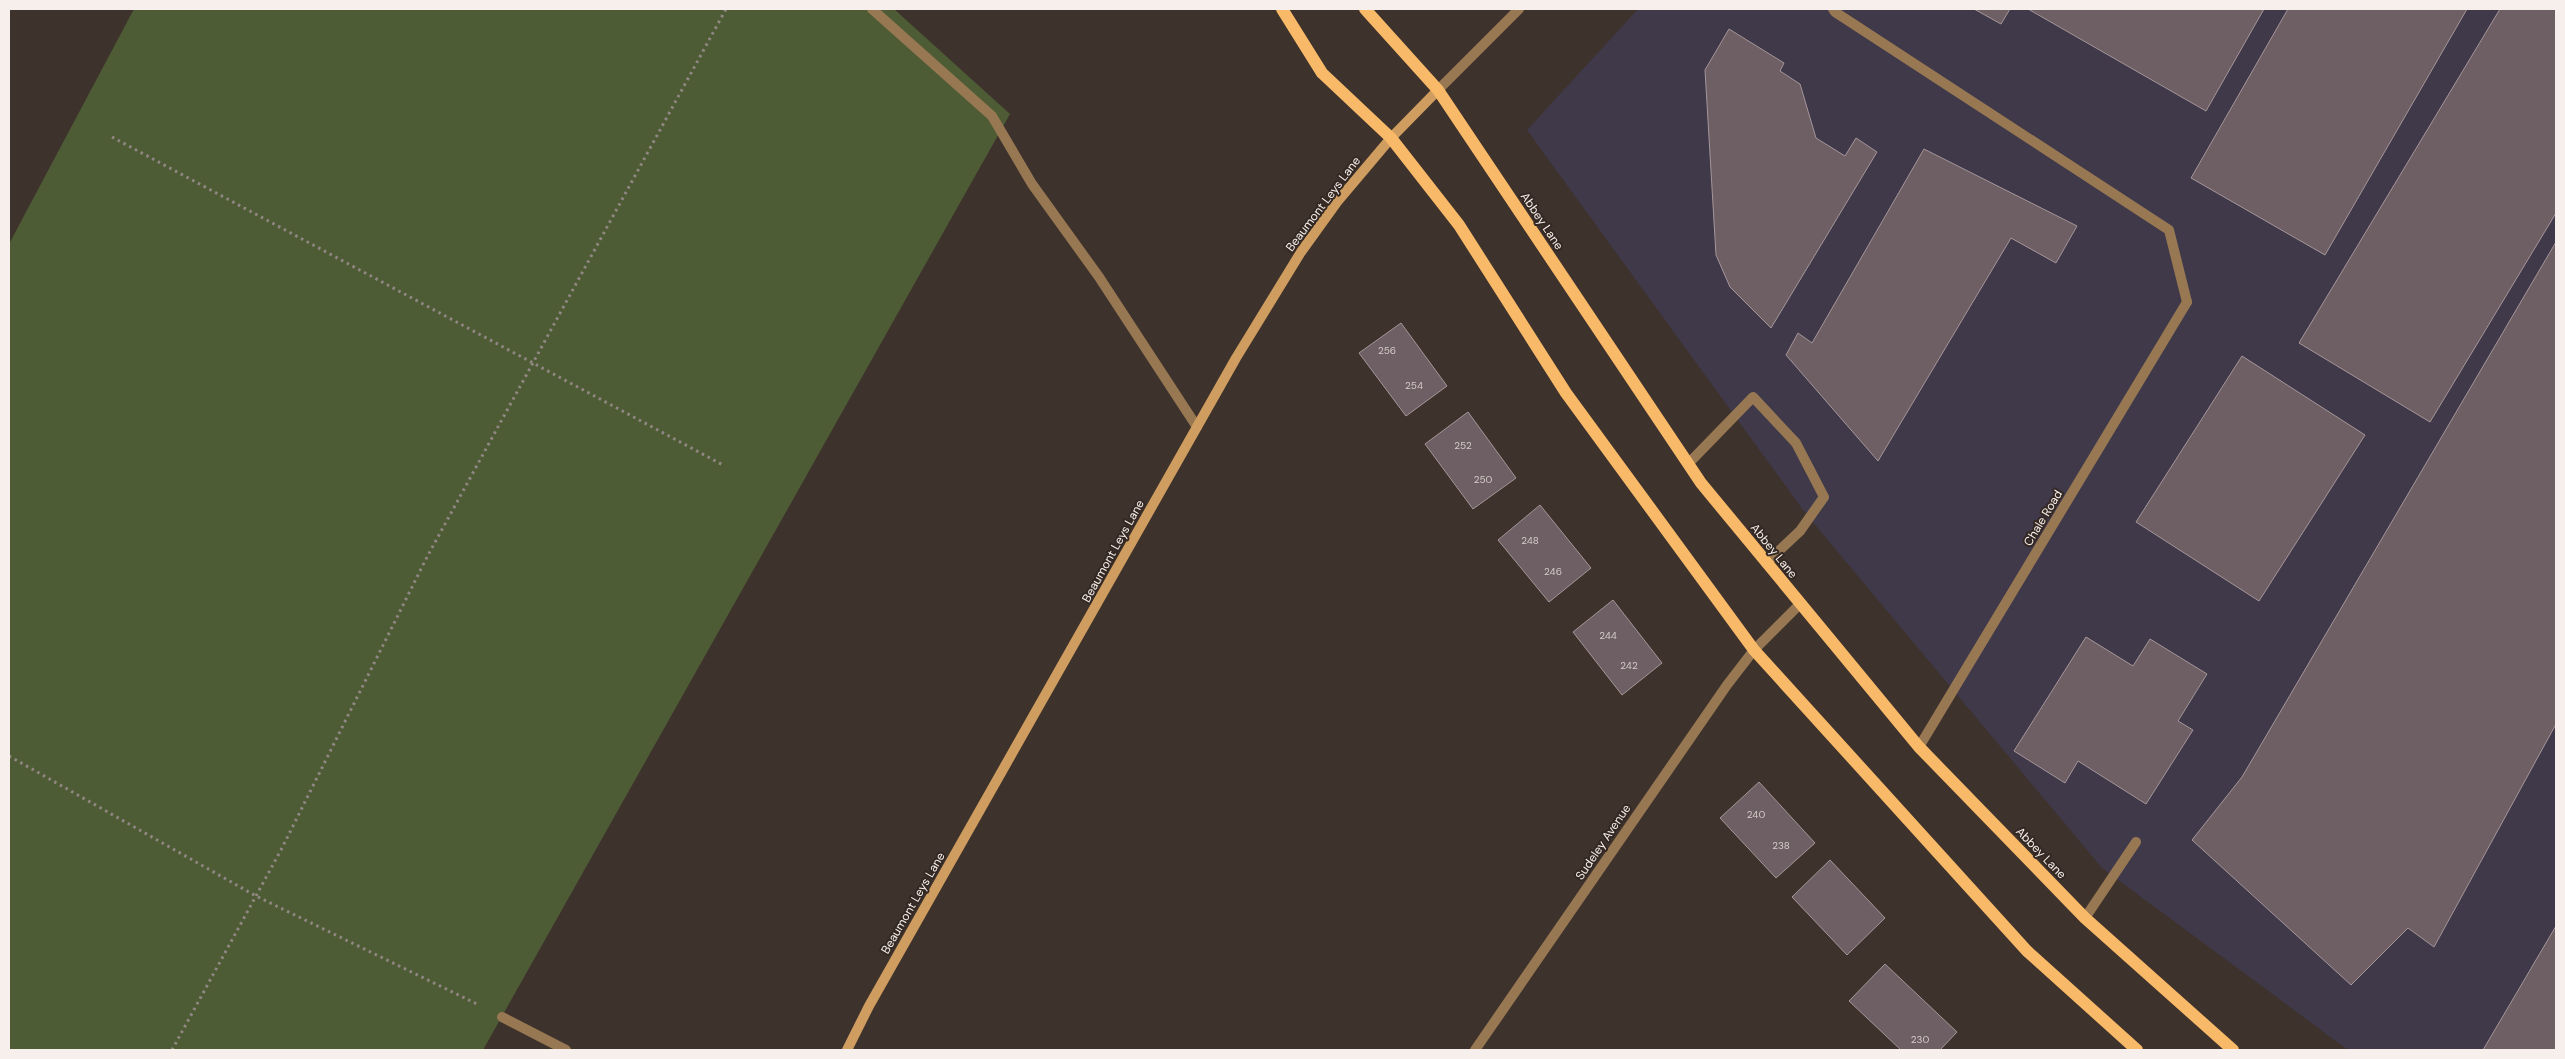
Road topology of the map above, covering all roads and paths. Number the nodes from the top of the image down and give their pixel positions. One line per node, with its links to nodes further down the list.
1 (726, 9): 10 (path)
2 (872, 9): 11 (street)
3 (1282, 9): 9 (main road)
4 (1365, 9): 7 (main road, Abbey Lane)
5 (1519, 9): 7 (street)
6 (1833, 9): 17 (street, Chale Road)
7 (1438, 90): 9 (street, Beaumont Leys Lane); 12 (main road, Abbey Lane)
8 (112, 137): 10 (path)
9 (1391, 138): 11 (street, Beaumont Leys Lane); 16 (main road)
10 (533, 363): 13 (path); 20 (path)
11 (1197, 427): 25 (street, Beaumont Leys Lane)
12 (1688, 464): 14 (main road, Abbey Lane); 14 (street)
13 (723, 465)
14 (1766, 563): 15 (main road, Abbey Lane)
15 (1800, 604): 16 (street, Sudeley Avenue); 17 (main road, Abbey Lane)
16 (1754, 650): 26 (street, Sudeley Avenue); 27 (main road)
17 (1919, 747): 21 (main road, Abbey Lane)
18 (9, 756): 20 (path)
19 (2136, 842): 21 (street)
20 (256, 896): 22 (path); 23 (path)
21 (2085, 918): 28 (main road, Abbey Lane)
22 (502, 1017): 24 (street)
23 (172, 1050)
24 (566, 1050)
25 (847, 1050)
26 (1475, 1050)
27 (2137, 1050)
28 (2233, 1050)

